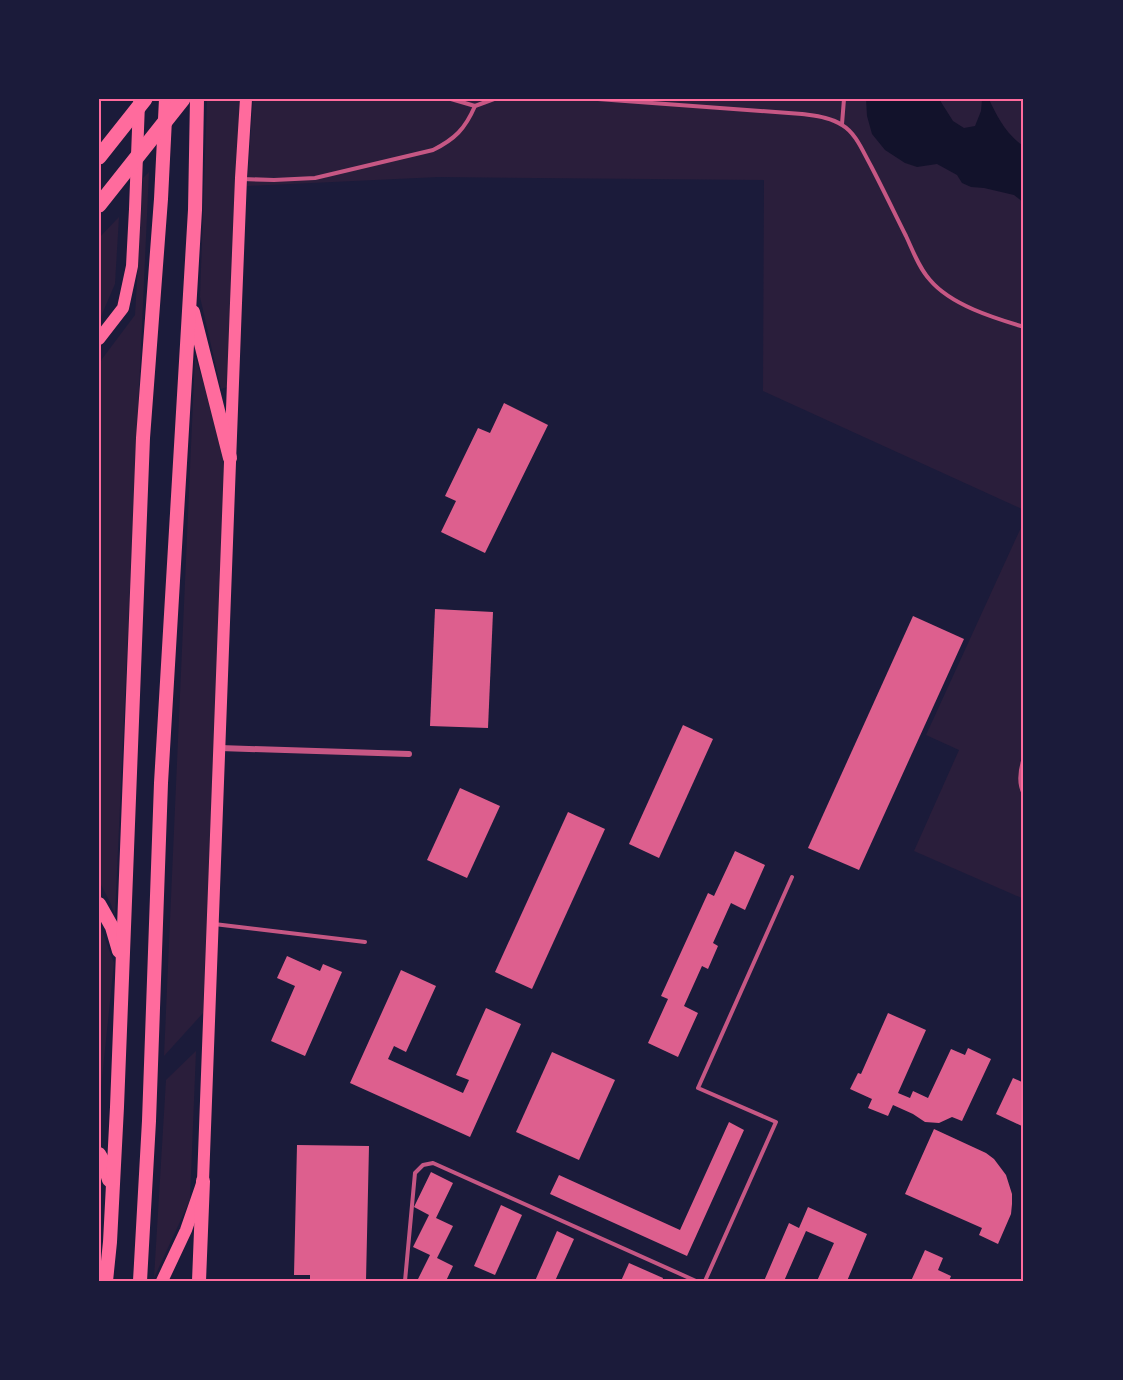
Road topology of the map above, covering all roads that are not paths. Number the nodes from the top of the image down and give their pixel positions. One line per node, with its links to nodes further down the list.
1 (139, 99): 18 (main road)
2 (145, 99): 13 (highway)
3 (166, 99): 28 (main road)
4 (183, 99): 15 (highway)
5 (197, 99): 16 (main road)
6 (246, 99): 14 (main road)
7 (452, 99): 11 (lane)
8 (494, 99): 11 (lane)
9 (598, 99): 12 (lane)
10 (844, 99): 12 (lane)
11 (475, 106): 14 (lane)
12 (842, 124): 17 (lane)
13 (103, 152)
14 (241, 178): 19 (main road)
15 (101, 203)
16 (190, 300): 19 (main road); 33 (main road)
17 (1024, 327)
18 (99, 339)
19 (230, 458): 20 (main road)
20 (219, 748): 21 (street); 26 (main road)
21 (409, 754)
22 (1024, 758): 23 (lane)
23 (1024, 794)
24 (792, 877): 38 (lane)
25 (99, 904): 28 (main road)
26 (213, 924): 27 (lane); 30 (main road)
27 (364, 942)
28 (122, 962): 31 (main road)
29 (99, 1154): 31 (main road)
30 (203, 1181): 34 (main road); 35 (main road)
31 (112, 1191): 32 (main road)
32 (106, 1281)
33 (140, 1281)
34 (162, 1281)
35 (199, 1281)
36 (405, 1281): 37 (lane)
37 (696, 1281)
38 (705, 1281)

